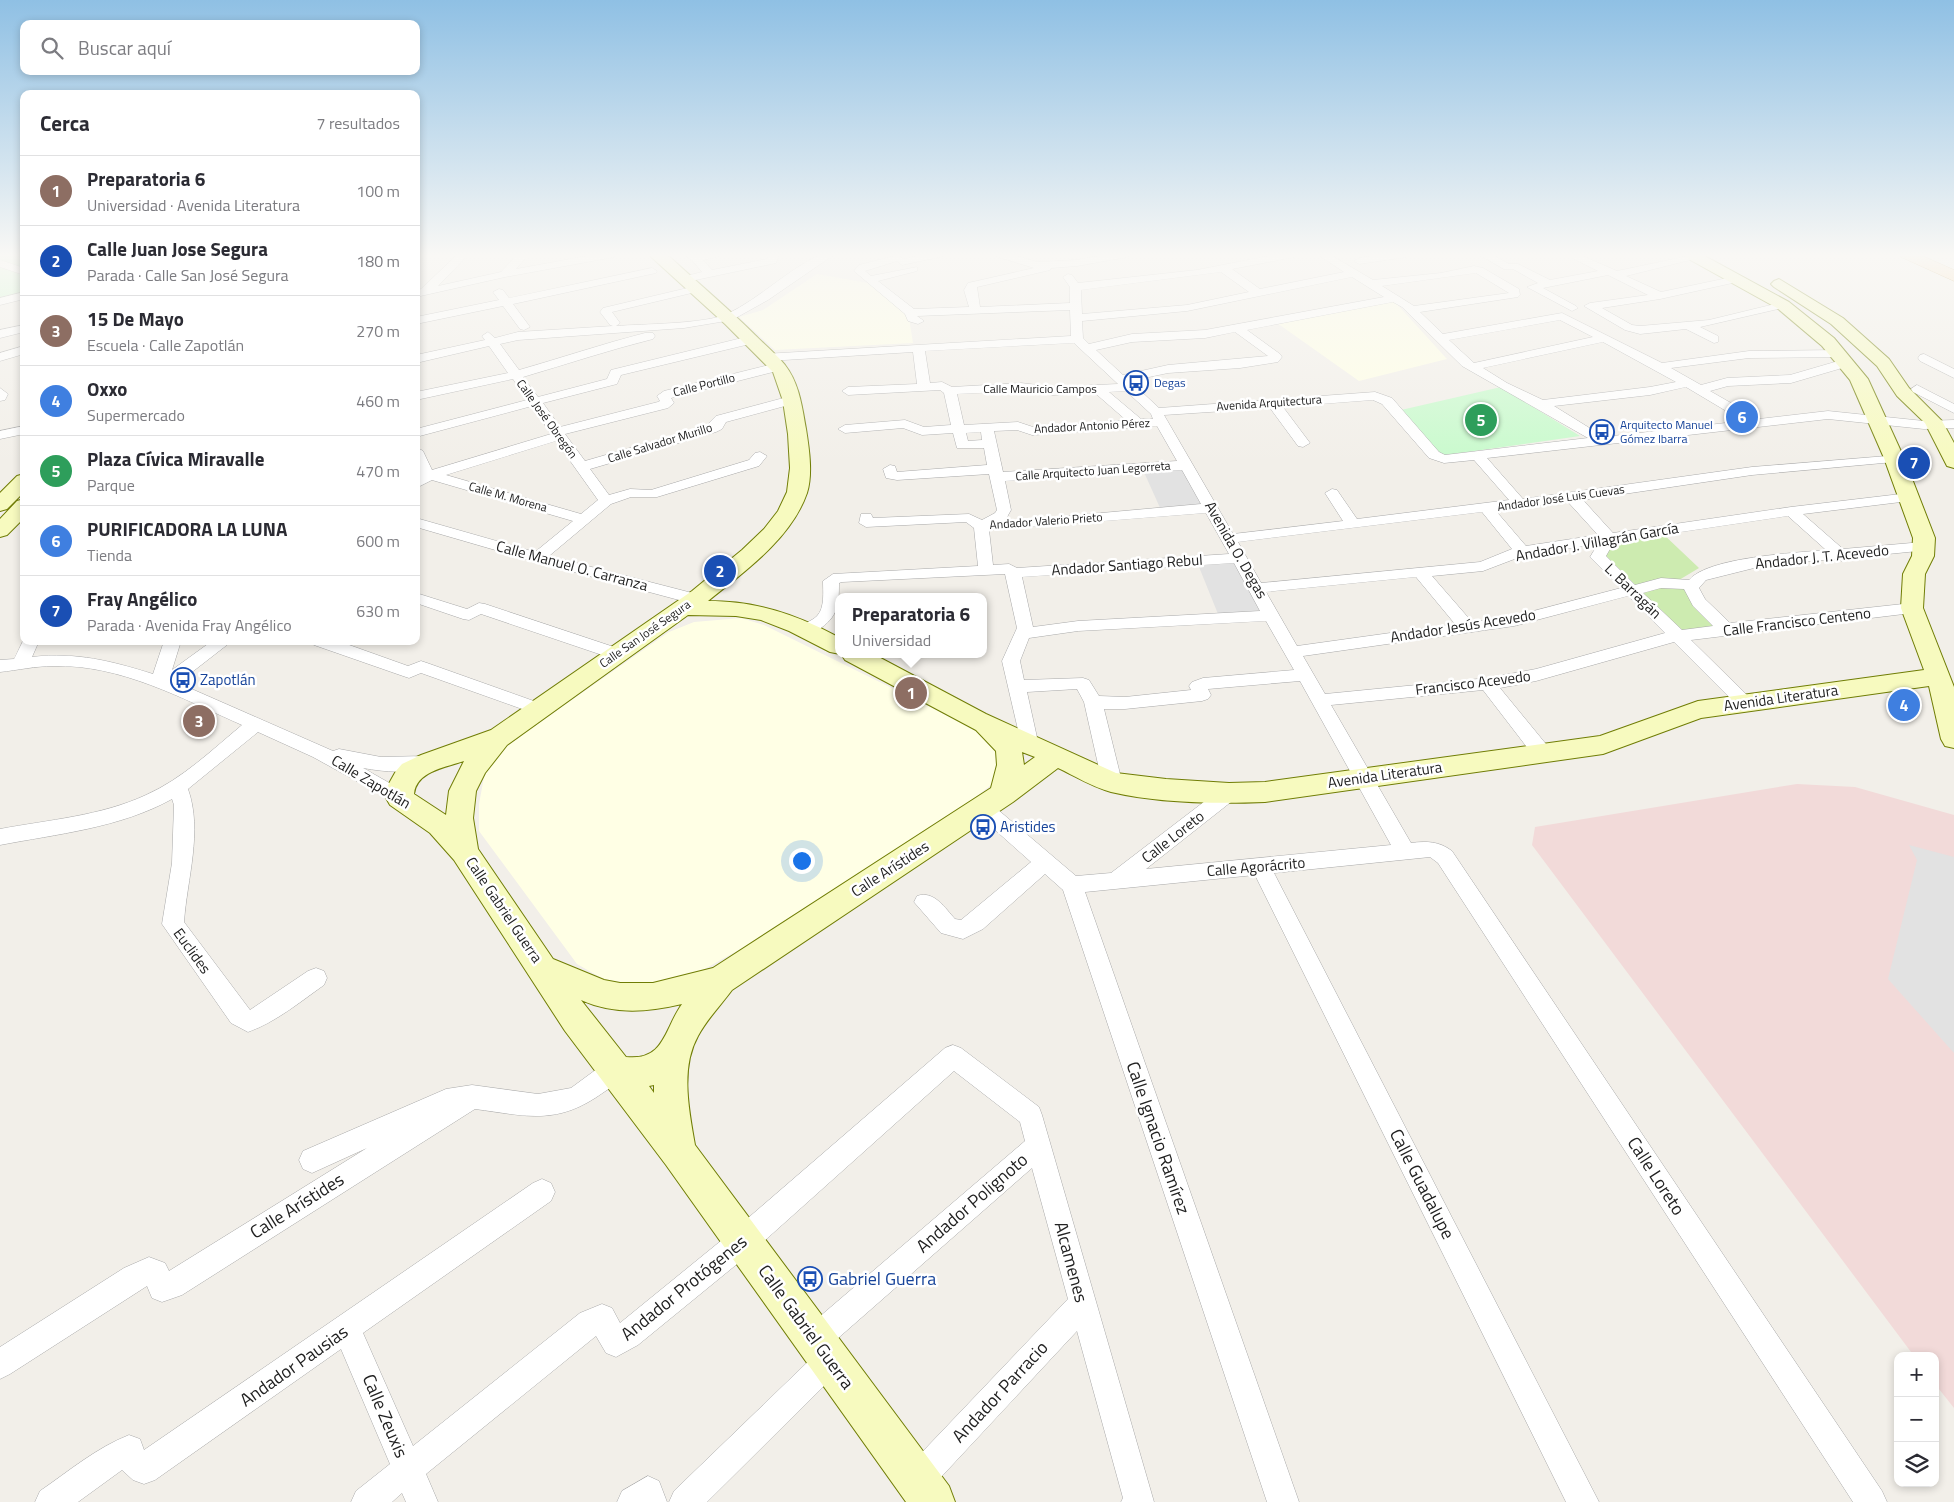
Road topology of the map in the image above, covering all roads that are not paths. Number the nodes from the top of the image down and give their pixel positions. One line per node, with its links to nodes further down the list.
1 (522, 324): 18 (street)
2 (589, 324): 18 (street)
3 (688, 324): 16 (street)
4 (739, 324): 27 (street, Calle San José Segura)
5 (918, 324): 21 (street)
6 (944, 324): 21 (street)
7 (1078, 324): 28 (street)
8 (1257, 324): 19 (street)
9 (1426, 324): 23 (street)
10 (1517, 324): 23 (street)
11 (1578, 324): 24 (street)
12 (1623, 324): 17 (street)
13 (1697, 324): 17 (street)
14 (1804, 324): 35 (street)
15 (1842, 324): 61 (street)
16 (684, 325): 25 (street); 41 (street)
17 (1687, 325): 26 (street)
18 (524, 327): 25 (street)
19 (1237, 328): 28 (street); 42 (street)
20 (20, 329): 22 (street)
21 (923, 333): 28 (street); 37 (street); 43 (street)
22 (0, 334)
23 (1440, 338): 38 (street)
24 (1605, 338): 38 (street); 39 (street)
25 (489, 339): 32 (street); 34 (street); 41 (street, Calle José Obregón)
26 (1714, 339)
27 (750, 340): 37 (street, Calle San José Segura); 53 (street)
28 (1082, 344): 42 (street, Avenida O. Degas)
29 (20, 346): 30 (street)
30 (0, 351)
31 (20, 351): 33 (street)
32 (420, 352)
33 (0, 357)
34 (420, 358)
35 (1842, 358): 39 (street); 44 (street); 58 (street)
36 (1924, 358): 40 (street)
37 (772, 362): 52 (street, Calle San José Segura); 67 (street, Calle Portillo)
38 (1472, 367): 55 (street)
39 (1660, 367): 44 (street)
40 (1954, 374)
41 (515, 375): 50 (street); 53 (street, Calle José Obregón)
42 (1126, 383): 46 (street, Calle Mauricio Campos); 57 (street, Avenida O. Degas)
43 (924, 386): 45 (street, Calle Mauricio Campos); 48 (street, Calle Mauricio Campos)
44 (1693, 386): 55 (street); 59 (street)
45 (946, 389): 46 (street, Calle Mauricio Campos); 64 (street)
46 (1098, 389): 60 (street)
47 (1917, 389): 56 (street)
48 (848, 391)
49 (0, 392): 51 (street)
50 (420, 396)
51 (0, 397)
52 (791, 400): 74 (street, Calle Salvador Murillo); 116 (street, Calle San José Segura)
53 (534, 402): 66 (street); 67 (street, Calle José Obregón)
54 (1273, 402): 57 (street, Avenida Arquitectura); 70 (street); 72 (street, Avenida Arquitectura)
55 (1541, 404): 69 (street)
56 (1954, 409)
57 (1159, 417): 60 (street, Andador Antonio Pérez); 78 (street, Avenida O. Degas)
58 (1875, 418): 59 (street); 61 (street); 75 (street)
59 (1755, 422): 69 (street)
60 (1138, 424): 62 (street, Andador Antonio Pérez)
61 (1946, 425): 76 (street)
62 (986, 427): 64 (street, Andador Antonio Pérez); 71 (street)
63 (845, 429): 64 (street, Andador Antonio Pérez)
64 (958, 429): 71 (street)
65 (20, 431): 68 (street)
66 (420, 432)
67 (558, 434): 79 (street, Calle José Obregón); 82 (street)
68 (0, 435)
69 (1600, 440): 72 (street)
70 (1302, 443)
71 (990, 444): 81 (street)
72 (1477, 455): 88 (street)
73 (760, 456): 87 (street)
74 (611, 458): 79 (street, Calle Salvador Murillo)
75 (1894, 458): 85 (street, Andador José Luis Cuevas); 86 (street)
76 (1954, 462)
77 (420, 464): 82 (street)
78 (1187, 465): 81 (street, Calle Arquitecto Juan Legorreta); 90 (street, Avenida O. Degas)
79 (581, 467): 87 (street, Calle José Obregón)
80 (890, 469): 81 (street, Calle Arquitecto Juan Legorreta)
81 (997, 473): 100 (street)
82 (425, 478): 96 (street, Calle M. Morena)
83 (20, 484): 89 (street)
84 (1332, 492): 99 (street)
85 (1572, 497): 88 (street, Andador José Luis Cuevas); 102 (street, L. Barragán)
86 (1909, 497): 94 (street, Andador J. Villagrán García); 104 (street)
87 (606, 501): 96 (street)
88 (1520, 504): 91 (street, Andador José Luis Cuevas)
89 (0, 505)
90 (1211, 508): 93 (street); 103 (street, Avenida O. Degas)
91 (1486, 508): 99 (street, Andador José Luis Cuevas); 105 (street)
92 (20, 509): 101 (street)
93 (1174, 511): 97 (street, Andador Valerio Prieto)
94 (1791, 511): 102 (street, Andador J. Villagrán García); 106 (street)
95 (866, 517): 100 (street, Andador Valerio Prieto)
96 (584, 520): 107 (street)
97 (1049, 522): 100 (street, Andador Valerio Prieto)
98 (420, 523): 107 (street, Calle Manuel O. Carranza)
99 (1352, 524): 103 (street, Andador José Luis Cuevas)
100 (981, 526): 109 (street)
101 (0, 531)
102 (1609, 538): 105 (street, Andador J. Villagrán García); 114 (street, L. Barragán)
103 (1229, 539): 108 (street, Avenida O. Degas)
104 (1923, 547): 106 (street, Andador J. T. Acevedo); 117 (street)
105 (1522, 551): 111 (street, Andador J. Villagrán García)
106 (1842, 556): 112 (street, Andador J. T. Acevedo)
107 (538, 558): 116 (street, Calle Manuel O. Carranza)
108 (1240, 558): 110 (street, Andador Santiago Rebul); 113 (street, Avenida O. Degas)
109 (986, 569): 110 (street, Andador Santiago Rebul); 121 (street, Andador Santiago Rebul)
110 (1011, 571): 122 (street)
111 (1420, 572): 113 (street, Andador J. Villagrán García); 119 (street)
112 (1693, 585): 114 (street, Andador Jesús Acevedo); 120 (street)
113 (1257, 588): 118 (street, Avenida O. Degas)
114 (1631, 590): 119 (street, Andador Jesús Acevedo); 123 (street, L. Barragán)
115 (420, 599): 130 (street)
116 (688, 603): 121 (street); 130 (street, Calle San José Segura)
117 (1912, 608): 120 (street, Calle Francisco Centeno); 136 (street)
118 (1272, 615): 122 (street); 129 (street, Avenida O. Degas)
119 (1468, 628): 129 (street, Andador Jesús Acevedo)
120 (1726, 629): 123 (street, Calle Francisco Centeno)
121 (806, 630): 128 (street)
122 (1022, 634): 139 (street)
123 (1681, 637): 138 (street, Francisco Acevedo); 143 (street, L. Barragán)
124 (29, 645): 132 (street)
125 (172, 645): 137 (street)
126 (218, 645): 137 (street)
127 (331, 645): 133 (street)
128 (835, 645)
129 (1294, 652): 135 (street, Avenida O. Degas)
130 (617, 654): 144 (street, Calle San José Segura)
131 (861, 658): 145 (street, Avenida Literatura)
132 (21, 662): 134 (street, Calle Zapotlán); 137 (street, Calle Zapotlán)
133 (376, 662): 140 (street)
134 (0, 666)
135 (1307, 675): 141 (street, Avenida O. Degas); 142 (street)
136 (1939, 676): 143 (street, Avenida Literatura); 148 (street)
137 (161, 684): 146 (street, Calle Zapotlán)
138 (1488, 684): 141 (street, Francisco Acevedo); 151 (street)
139 (1016, 687): 142 (street); 149 (street)
140 (494, 694): 144 (street)
141 (1321, 700): 154 (street, Avenida O. Degas)
142 (1093, 702): 155 (street)
143 (1746, 704): 151 (street, Avenida Literatura)
144 (539, 709): 147 (street, Calle San José Segura)
145 (977, 720): 149 (street, Avenida Literatura); 159 (street)
146 (256, 724): 150 (street, Calle Zapotlán); 157 (street)
147 (500, 737): 153 (street, Calle San José Segura); 156 (street, Calle San José Segura)
148 (1954, 739)
149 (1029, 742): 152 (street, Avenida Literatura)
150 (320, 752): 153 (street, Calle Zapotlán); 160 (street, Calle Zapotlán)
151 (1543, 754): 154 (street, Avenida Literatura)
152 (1057, 755): 155 (street, Avenida Literatura); 159 (street, Calle Arístides)
153 (435, 760): 156 (street); 160 (street, Calle San José Segura)
154 (1366, 777): 158 (street, Avenida Literatura); 164 (street, Avenida O. Degas)
155 (1112, 782): 158 (street, Avenida Literatura); 159 (street)
156 (466, 785): 160 (street); 162 (street, Calle Gabriel Guerra)
157 (177, 786): 161 (street); 171 (street, Euclides)
158 (1229, 793): 167 (street, Calle Loreto)
159 (1000, 797): 165 (street); 172 (street, Calle Arístides)
160 (410, 806): 162 (street, Calle Gabriel Guerra)
161 (0, 837)
162 (464, 852): 170 (street, Calle Gabriel Guerra)
163 (1439, 852): 164 (street, Calle Agorácrito); 200 (street, Calle Loreto)
164 (1406, 853): 166 (street, Calle Agorácrito)
165 (1044, 863): 168 (street); 169 (street)
166 (1260, 867): 167 (street, Calle Agorácrito); 199 (street, Calle Guadalupe)
167 (1117, 880): 168 (street, Calle Agorácrito)
168 (1072, 885): 198 (street, Calle Ignacio Ramírez)
169 (925, 902)
170 (543, 969): 173 (street, Calle Gabriel Guerra); 175 (street, Calle Gabriel Guerra)
171 (316, 978)
172 (720, 980): 174 (street, Calle Arístides); 176 (street, Calle Arístides)
173 (601, 994): 174 (street, Calle Gabriel Guerra); 175 (street)
174 (653, 998): 176 (street)
175 (577, 1021): 178 (street, Calle Gabriel Guerra)
176 (678, 1043): 178 (street); 181 (street, Calle Gabriel Guerra)
177 (953, 1056): 180 (street, Alcamenes); 184 (street, Andador Protógenes)
178 (614, 1071): 179 (street); 181 (street, Calle Gabriel Guerra)
179 (472, 1097): 182 (street); 188 (street, Calle Arístides)
180 (1039, 1145): 185 (street, Alcamenes); 187 (street, Andador Polignoto)
181 (679, 1153): 184 (street, Calle Gabriel Guerra)
182 (312, 1160)
183 (542, 1192): 186 (street, Andador Pausias)
184 (743, 1241): 187 (street, Calle Gabriel Guerra); 189 (street, Andador Protógenes)
185 (1082, 1305): 190 (street, Andador Parracio); 197 (street, Alcamenes)
186 (347, 1329): 189 (street, Calle Zeuxis); 191 (street, Andador Pausias)
187 (822, 1350): 190 (street, Calle Gabriel Guerra); 196 (street, Andador Polignoto)
188 (0, 1364)
189 (408, 1469): 192 (street, Andador Protógenes); 193 (street, Calle Zeuxis)
190 (925, 1491)
191 (51, 1502)
192 (367, 1502)
193 (422, 1502)
194 (633, 1502): 195 (street)
195 (651, 1502)
196 (685, 1502)
197 (1137, 1502)
198 (1283, 1502)
199 (1582, 1502)
200 (1871, 1502)

